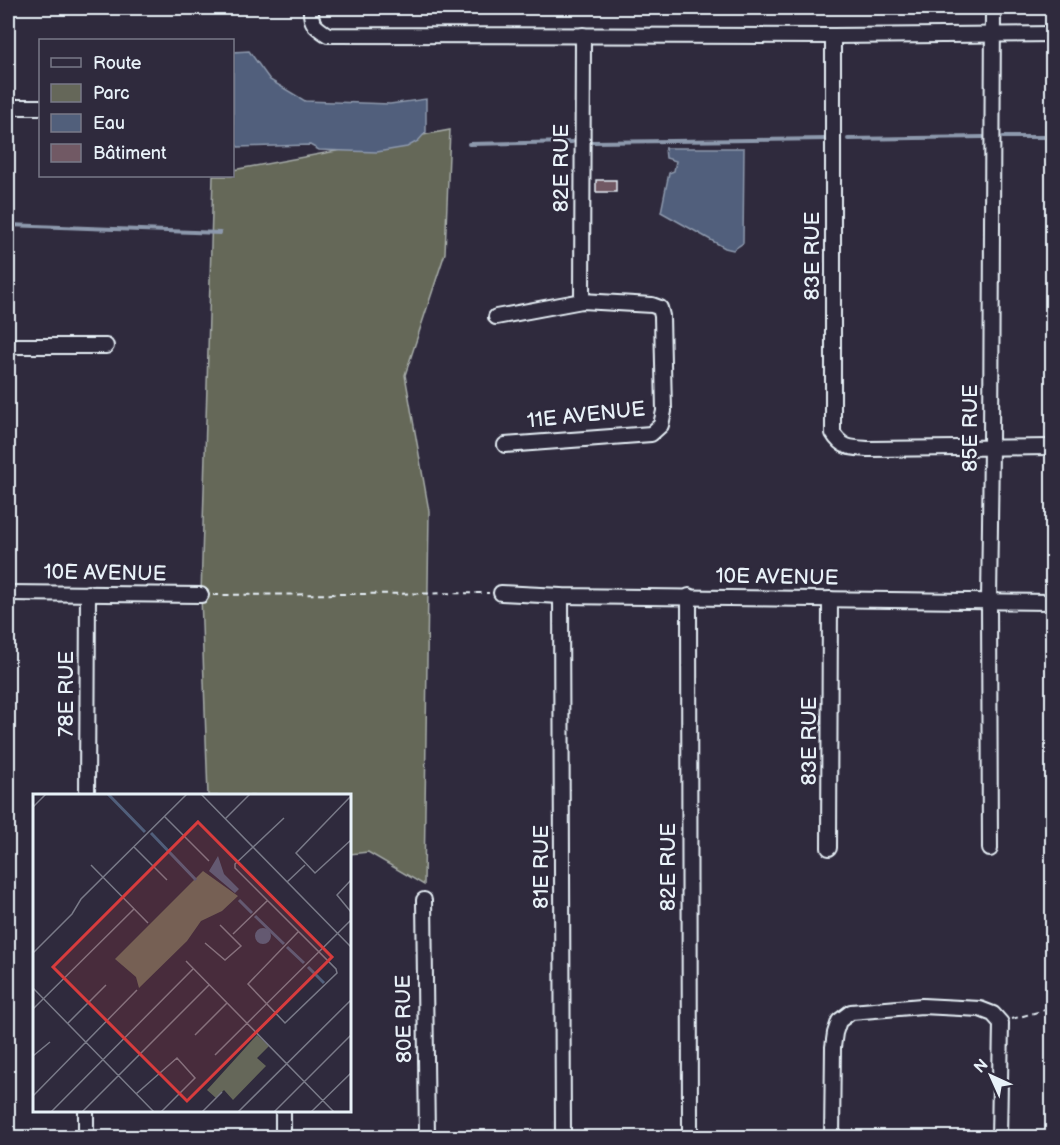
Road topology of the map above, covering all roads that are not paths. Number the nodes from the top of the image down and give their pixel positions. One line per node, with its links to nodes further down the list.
1 (311, 8): 4 (street)
2 (993, 8): 5 (street, 85E RUE)
3 (1053, 34): 5 (street)
4 (583, 35): 6 (street); 9 (street, 82E RUE)
5 (993, 35): 6 (street); 14 (street, 85E RUE)
6 (833, 36): 14 (street, 83E RUE)
7 (8, 107): 8 (street)
8 (39, 107)
9 (582, 301): 10 (street); 13 (street, 11E AVENUE)
10 (496, 317)
11 (8, 346): 12 (street)
12 (106, 346)
13 (505, 445)
14 (992, 447): 15 (street); 23 (street, 85E RUE)
15 (1053, 447)
16 (8, 593): 17 (street, 10E AVENUE)
17 (88, 593): 19 (street, 10E AVENUE); 25 (street, 78E RUE)
18 (501, 593): 20 (street, 10E AVENUE)
19 (201, 595)
20 (561, 596): 21 (street, 10E AVENUE); 34 (street, 81E RUE)
21 (689, 596): 22 (street, 10E AVENUE); 35 (street, 82E RUE)
22 (830, 599): 23 (street, 10E AVENUE); 26 (street, 83E RUE)
23 (989, 602): 24 (street, 10E AVENUE); 27 (street, 85E RUE)
24 (1053, 602)
25 (87, 794)
26 (829, 848)
27 (990, 849)
28 (424, 900): 33 (street, 80E RUE)
29 (86, 1112): 31 (street)
30 (283, 1112): 32 (street)
31 (86, 1137)
32 (283, 1137)
33 (427, 1137)
34 (563, 1137)
35 (690, 1137)
36 (832, 1137): 37 (street)
37 (999, 1137)

